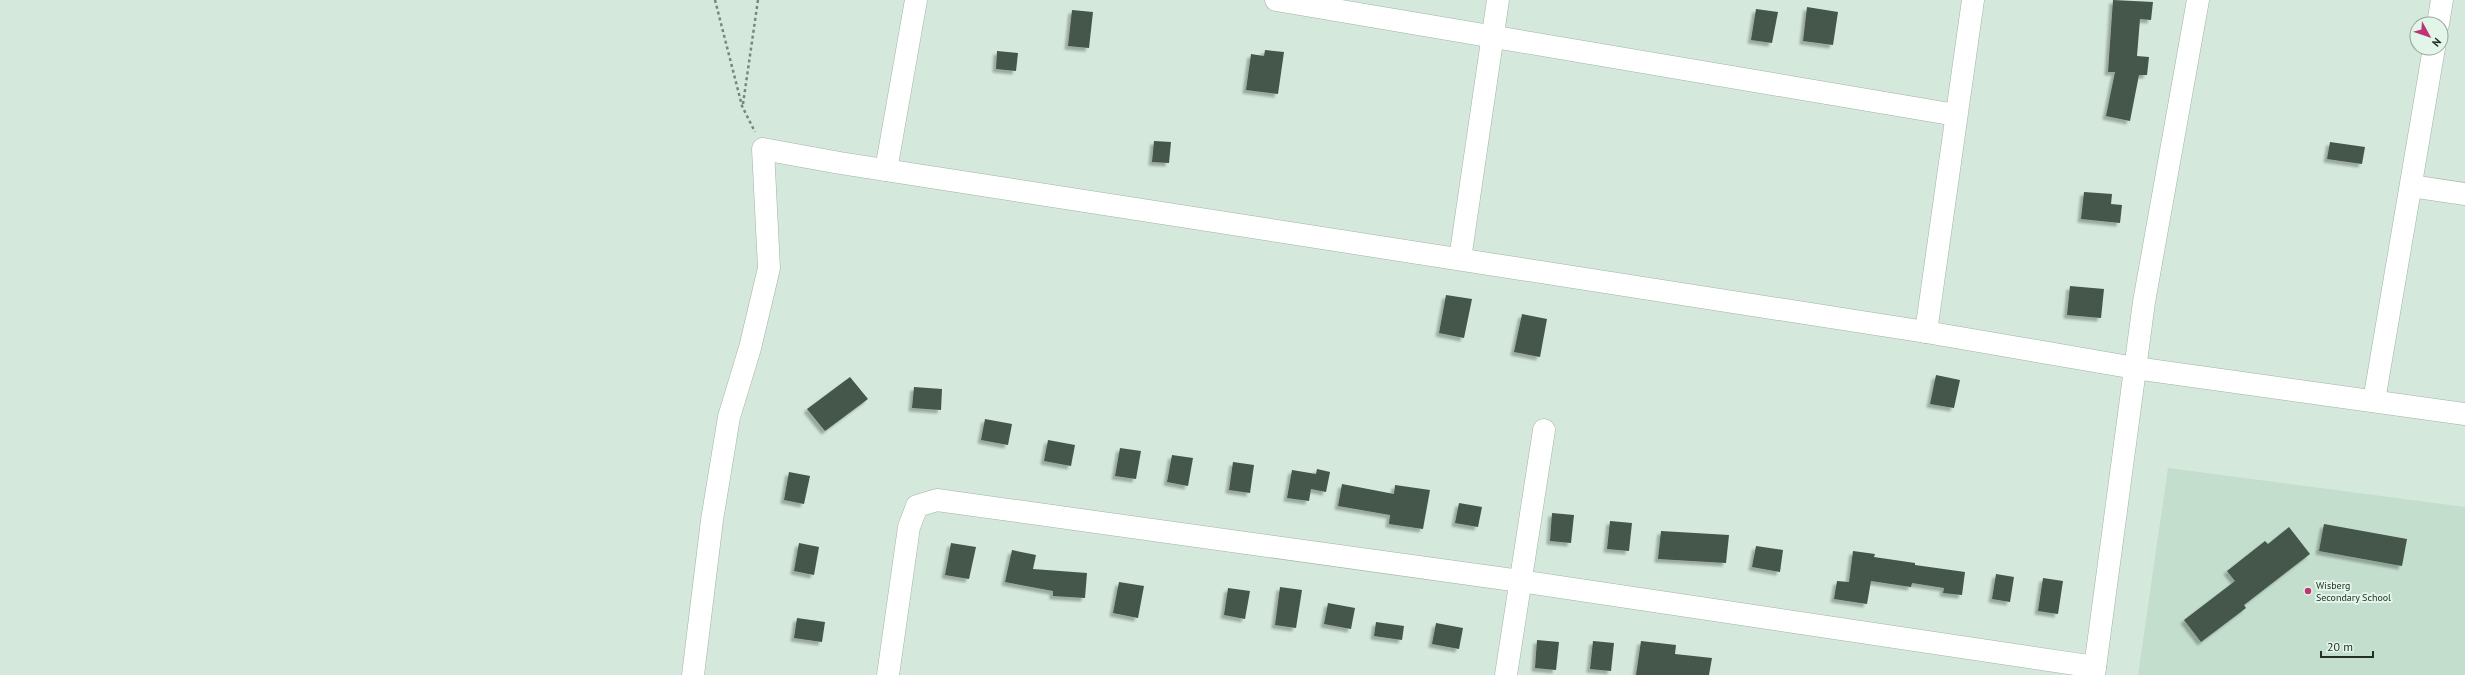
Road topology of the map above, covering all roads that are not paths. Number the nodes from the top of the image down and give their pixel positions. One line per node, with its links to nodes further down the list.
1 (916, 0): 11 (street)
2 (1276, 0): 8 (street)
3 (1498, 0): 8 (street)
4 (1972, 0): 10 (street)
5 (2198, 0): 16 (street)
6 (2442, 0): 7 (street)
7 (2439, 16)
8 (1492, 35): 10 (street); 14 (street)
9 (2433, 56): 12 (street)
10 (1956, 115): 15 (street)
11 (886, 170): 14 (street); 22 (street)
12 (2411, 186): 13 (street); 17 (street)
13 (2465, 194)
14 (1460, 259): 15 (street)
15 (1926, 332): 16 (street)
16 (2135, 368): 17 (street); 21 (street)
17 (2374, 401): 18 (street)
18 (2465, 414)
19 (1544, 430): 20 (street)
20 (1520, 582): 21 (street); 23 (street); 24 (street)
21 (2095, 671)
22 (693, 675)
23 (888, 675)
24 (1506, 675)

